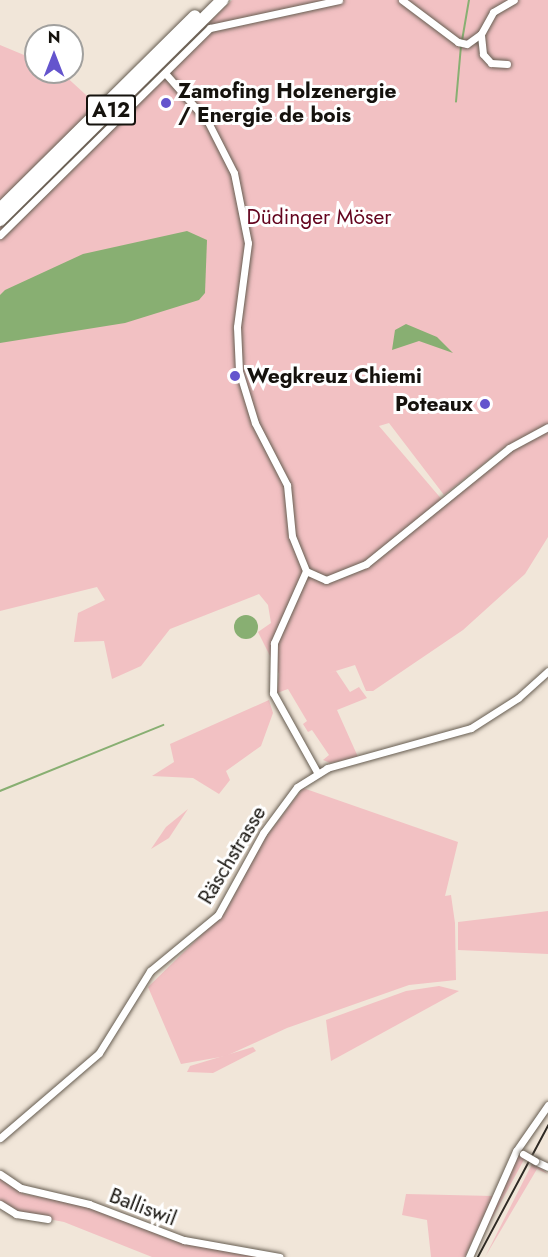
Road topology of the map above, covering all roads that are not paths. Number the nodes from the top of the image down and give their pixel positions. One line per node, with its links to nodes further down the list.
1 (210, 0): 11 (highway, A12)
2 (222, 0): 12 (highway, A12)
3 (339, 0): 10 (street)
4 (402, 0): 7 (street)
5 (514, 0): 6 (street)
6 (481, 34): 7 (street); 8 (street)
7 (467, 44): 8 (street)
8 (483, 54): 9 (street)
9 (507, 64)
10 (165, 73): 13 (street); 15 (street)
11 (0, 208)
12 (0, 220)
13 (0, 235)
14 (548, 427): 15 (street)
15 (306, 571): 17 (street)
16 (548, 671): 17 (street, Räschstrasse)
17 (317, 772): 19 (street, Räschstrasse)
18 (548, 1105): 20 (street)
19 (0, 1138)
20 (519, 1153): 21 (street, bridge); 26 (street)
21 (548, 1167)
22 (0, 1174): 25 (street, Balliswil)
23 (0, 1204): 24 (street)
24 (48, 1219)
25 (279, 1257)
26 (469, 1257)

